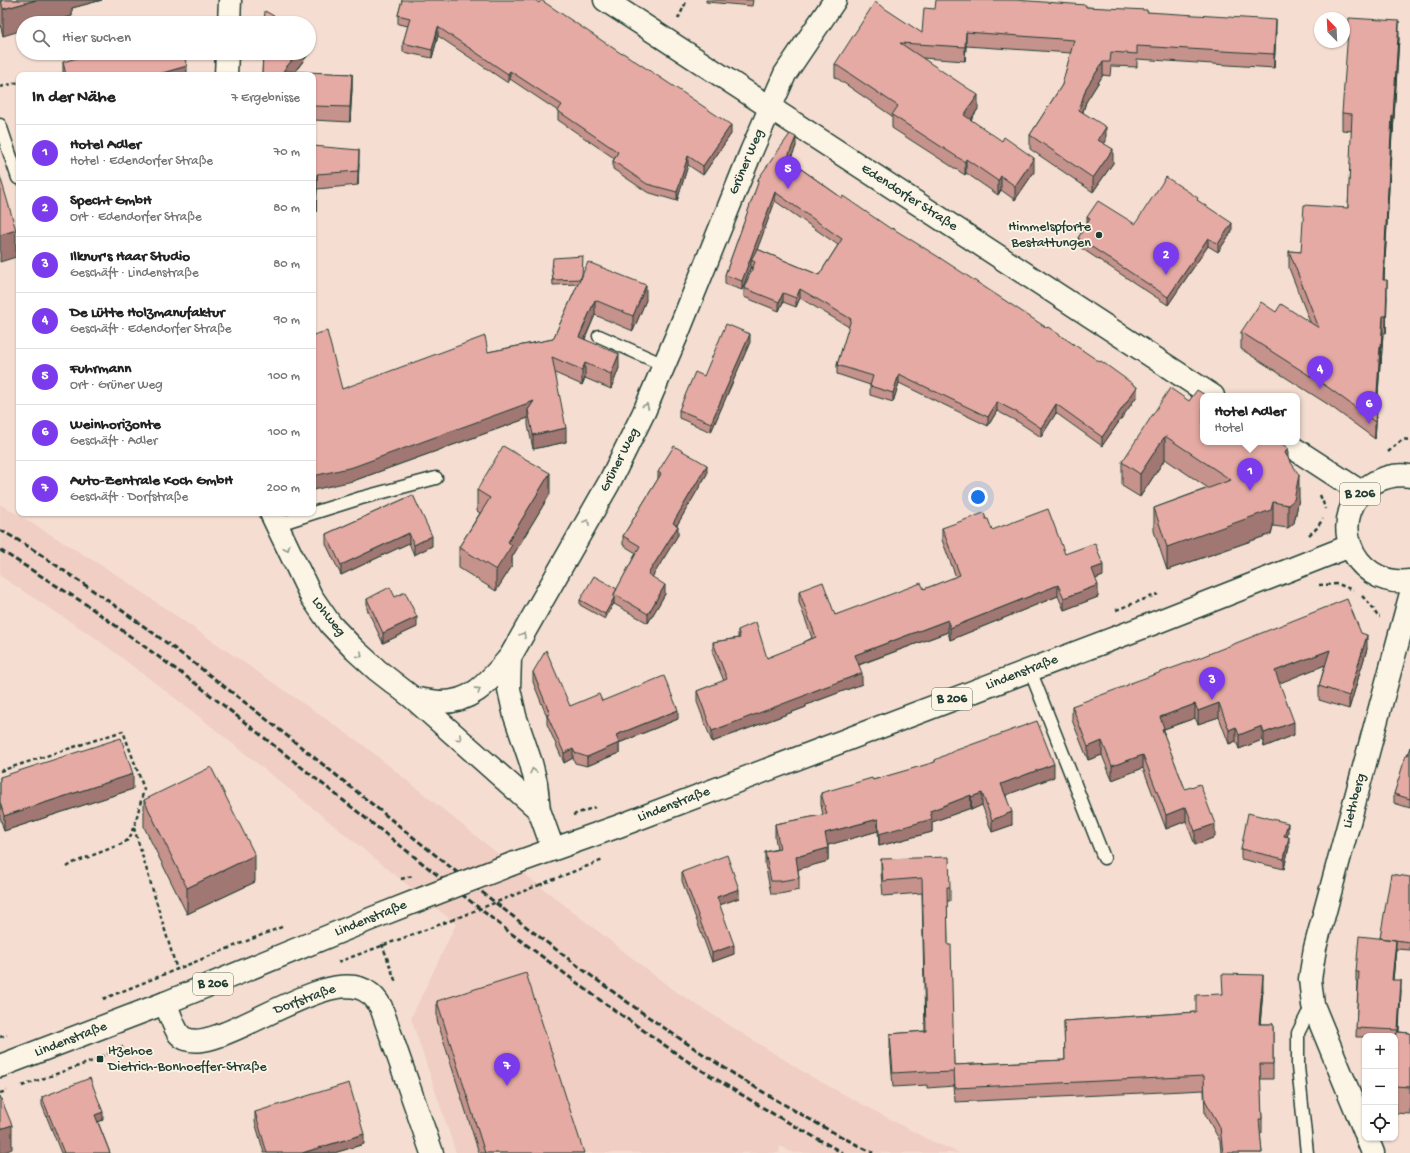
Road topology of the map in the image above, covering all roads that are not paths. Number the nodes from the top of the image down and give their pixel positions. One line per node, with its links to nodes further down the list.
1 (230, 0): 4 (street)
2 (605, 0): 7 (street, Edendorfer Straße)
3 (835, 0): 7 (street, Grüner Weg)
4 (229, 16)
5 (227, 60): 6 (street)
6 (226, 72)
7 (771, 108): 11 (street, Grüner Weg); 12 (street, Edendorfer Straße)
8 (0, 125): 9 (lane)
9 (16, 172)
10 (599, 336): 11 (lane)
11 (664, 365): 23 (street, Grüner Weg, one-way to 11)
12 (1208, 393)
13 (1289, 445): 16 (street)
14 (1410, 476): 16 (street, B 206)
15 (436, 478): 17 (lane)
16 (1360, 492): 20 (street, B 206)
17 (316, 512)
18 (293, 516): 19 (lane)
19 (273, 519): 25 (street, Lohweg, one-way to 25)
20 (1350, 546): 21 (street, B 206); 24 (street, Lindenstraße / B 206)
21 (1410, 581)
22 (1410, 597): 30 (street, Liethberg)
23 (510, 657): 25 (street, Lohweg, one-way to 23); 26 (street, Grüner Weg, one-way to 23)
24 (1030, 670): 27 (street, Lindenstraße / B 206); 28 (lane)
25 (413, 698): 26 (street, Lohweg, one-way to 26)
26 (539, 810): 27 (street, Lohweg)
27 (553, 849): 29 (street, Lindenstraße / B 206, bridge)
28 (1104, 858)
29 (175, 1000): 31 (street, Lindenstraße / B 206); 34 (street, Dorfstraße)
30 (1313, 1006): 32 (street, Liethberg); 35 (lane)
31 (0, 1066)
32 (1362, 1125)
33 (1368, 1141): 36 (street)
34 (432, 1153)
35 (1307, 1153)
36 (1373, 1153)

